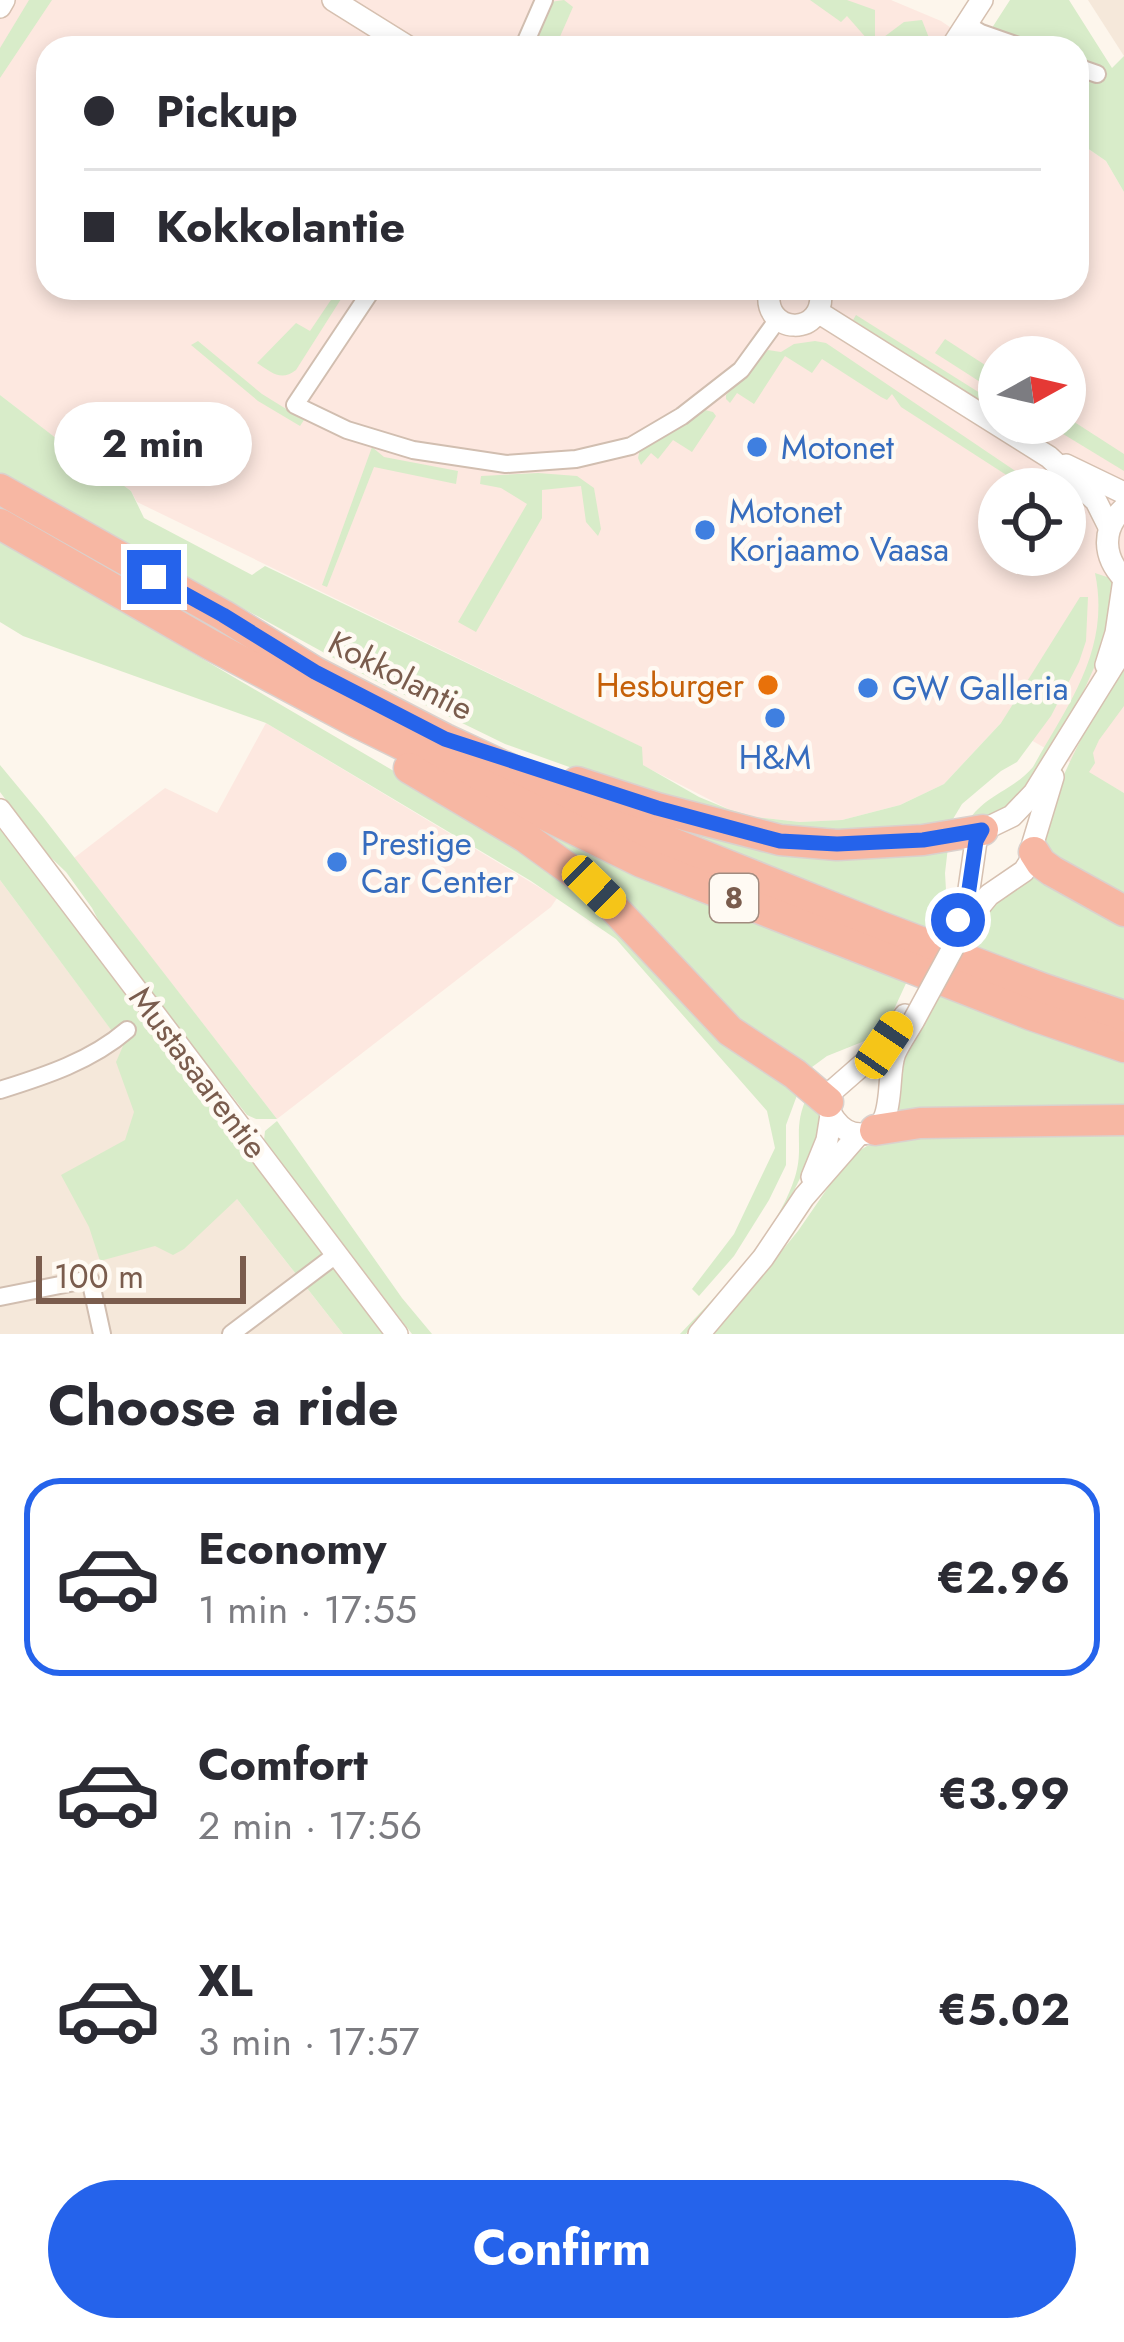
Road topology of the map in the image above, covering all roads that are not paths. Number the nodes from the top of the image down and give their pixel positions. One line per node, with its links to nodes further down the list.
1 (334, 0): 5 (main road)
2 (544, 0): 6 (street)
3 (982, 0): 4 (main road)
4 (967, 24): 7 (main road); 8 (street)
5 (391, 36)
6 (529, 36)
7 (960, 36)
8 (990, 36)
9 (1089, 71): 10 (street)
10 (1097, 74)
11 (365, 300): 15 (street)
12 (769, 300): 15 (main road)
13 (821, 300): 14 (main road)
14 (818, 312): 15 (main road); 16 (main road)
15 (778, 320)
16 (1049, 458): 18 (main road); 21 (main road)
17 (0, 489): 26 (highway, Kokkolantie / 8)
18 (1124, 493)
19 (1124, 508): 21 (main road)
20 (0, 524): 25 (highway, Kokkolantie / 8)
21 (1109, 527): 22 (main road)
22 (1124, 579): 24 (main road)
23 (1124, 648): 24 (main road)
24 (1100, 683): 27 (main road)
25 (356, 722): 36 (highway, Kokkolantie / 8); 38 (highway)
26 (445, 739): 29 (highway); 33 (highway, Kokkolantie / 8)
27 (1065, 742): 29 (main road); 30 (main road)
28 (0, 810): 42 (main road, Mustasaarentie)
29 (994, 825): 30 (main road); 32 (main road)
30 (1034, 847): 31 (highway); 32 (main road)
31 (1124, 911)
32 (962, 922): 34 (main road)
33 (1124, 1016)
34 (909, 1017): 38 (main road); 40 (main road)
35 (127, 1030): 37 (street)
36 (1124, 1047)
37 (0, 1090)
38 (830, 1109): 40 (main road); 41 (main road)
39 (1124, 1120): 40 (highway)
40 (867, 1132): 41 (main road)
41 (804, 1197): 47 (main road)
42 (337, 1254): 45 (street); 46 (main road, Mustasaarentie)
43 (0, 1297): 44 (street)
44 (102, 1334)
45 (231, 1334)
46 (397, 1334)
47 (700, 1334)

